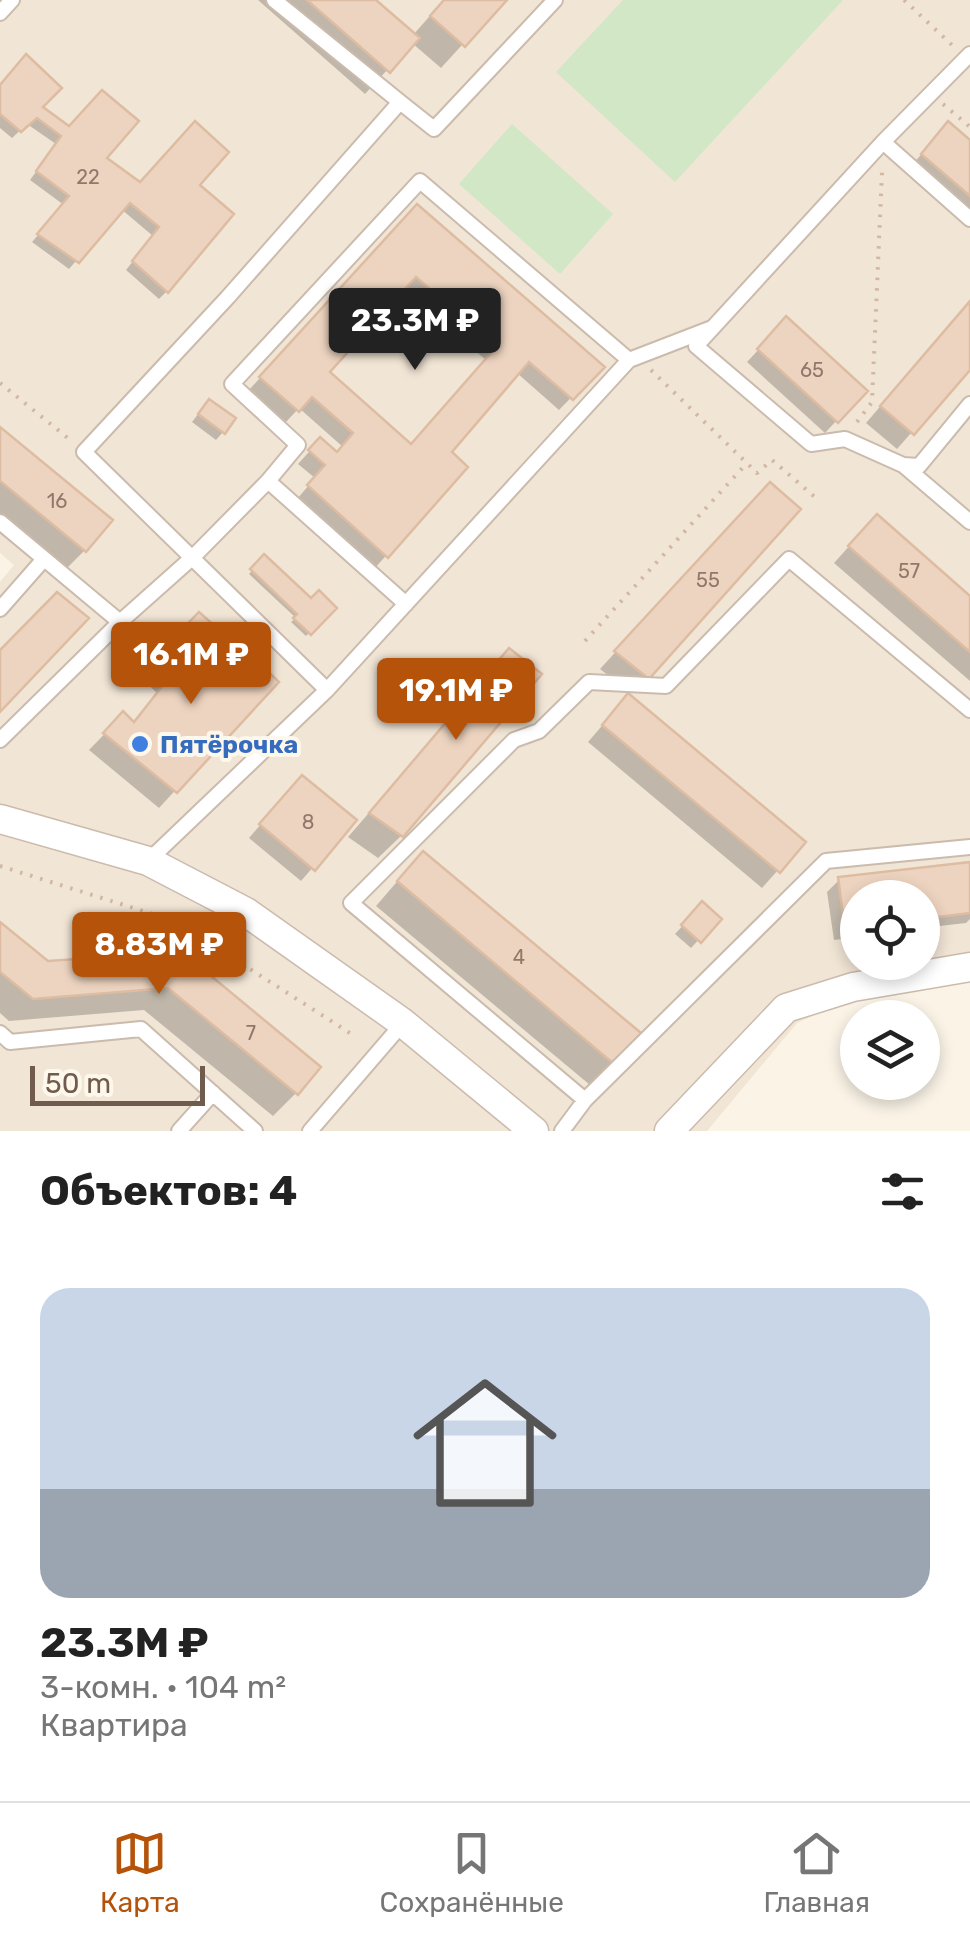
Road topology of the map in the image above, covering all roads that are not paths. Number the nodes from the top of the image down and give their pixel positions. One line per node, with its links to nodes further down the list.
1 (12, 0): 4 (lane)
2 (274, 0): 6 (lane)
3 (555, 0): 6 (lane)
4 (0, 13)
5 (968, 56): 7 (lane)
6 (400, 102): 16 (lane)
7 (883, 142): 8 (lane); 9 (lane)
8 (970, 218)
9 (712, 328): 10 (lane); 12 (lane)
10 (633, 359): 13 (lane); 18 (lane)
11 (970, 404): 12 (lane)
12 (903, 464): 15 (lane)
13 (268, 481): 16 (lane); 18 (lane)
14 (0, 522): 17 (lane)
15 (970, 522)
16 (193, 557): 20 (lane); 21 (lane)
17 (44, 559): 19 (lane); 20 (lane)
18 (406, 604): 21 (lane)
19 (0, 609)
20 (120, 622): 23 (lane)
21 (327, 690): 26 (lane)
22 (970, 710): 31 (lane)
23 (0, 740)
24 (2, 823): 26 (street)
25 (970, 847): 31 (lane)
26 (148, 861): 28 (street)
27 (970, 967): 37 (street)
28 (404, 1023): 34 (lane); 35 (street)
29 (0, 1033): 30 (lane)
30 (212, 1093): 32 (lane); 33 (lane)
31 (586, 1100): 36 (lane)
32 (179, 1131)
33 (255, 1131)
34 (310, 1131)
35 (534, 1131)
36 (562, 1131)
37 (669, 1131)

